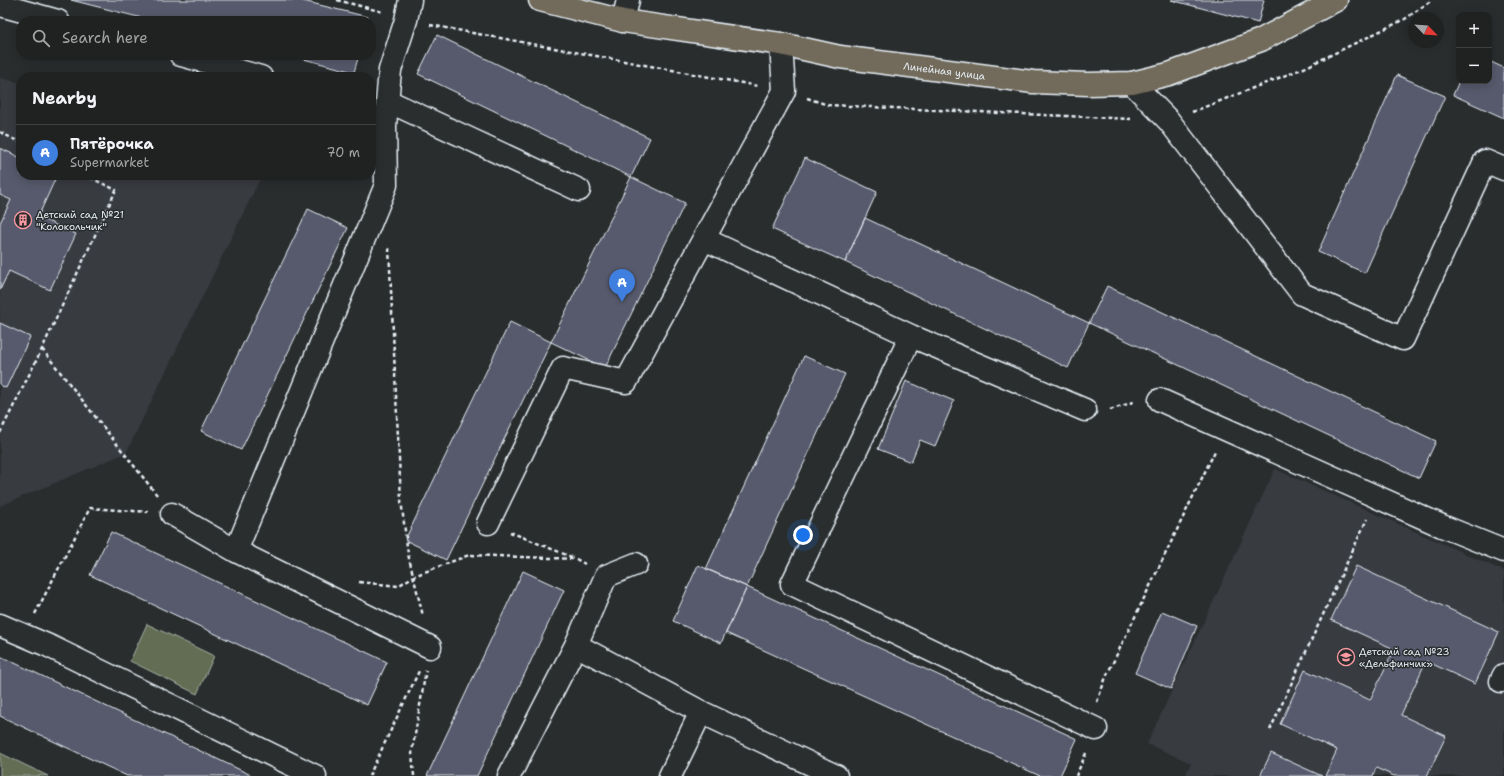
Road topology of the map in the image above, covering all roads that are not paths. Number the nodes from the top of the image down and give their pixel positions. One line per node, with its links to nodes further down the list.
1 (410, 0): 11 (street)
2 (540, 0): 5 (main road, Линейная улица)
3 (1336, 0): 10 (main road, Линейная улица)
4 (0, 5): 6 (street)
5 (625, 10): 7 (main road, Линейная улица)
6 (40, 16)
7 (781, 44): 10 (main road, Линейная улица); 14 (street)
8 (199, 60): 9 (street)
9 (243, 72)
10 (1132, 83): 12 (street)
11 (388, 100): 13 (street); 20 (street)
12 (1504, 169)
13 (579, 190)
14 (704, 239): 15 (street); 19 (street)
15 (911, 336): 17 (street); 27 (street)
16 (1160, 400): 21 (street)
17 (1085, 410)
18 (172, 514): 20 (street)
19 (488, 523)
20 (236, 551): 25 (street)
21 (1504, 551)
22 (636, 564): 24 (street)
23 (0, 625): 28 (street)
24 (576, 645): 26 (street); 29 (street)
25 (430, 646)
26 (701, 712): 30 (street); 31 (street)
27 (1096, 730)
28 (315, 776)
29 (510, 776)
30 (670, 776)
31 (836, 776)

